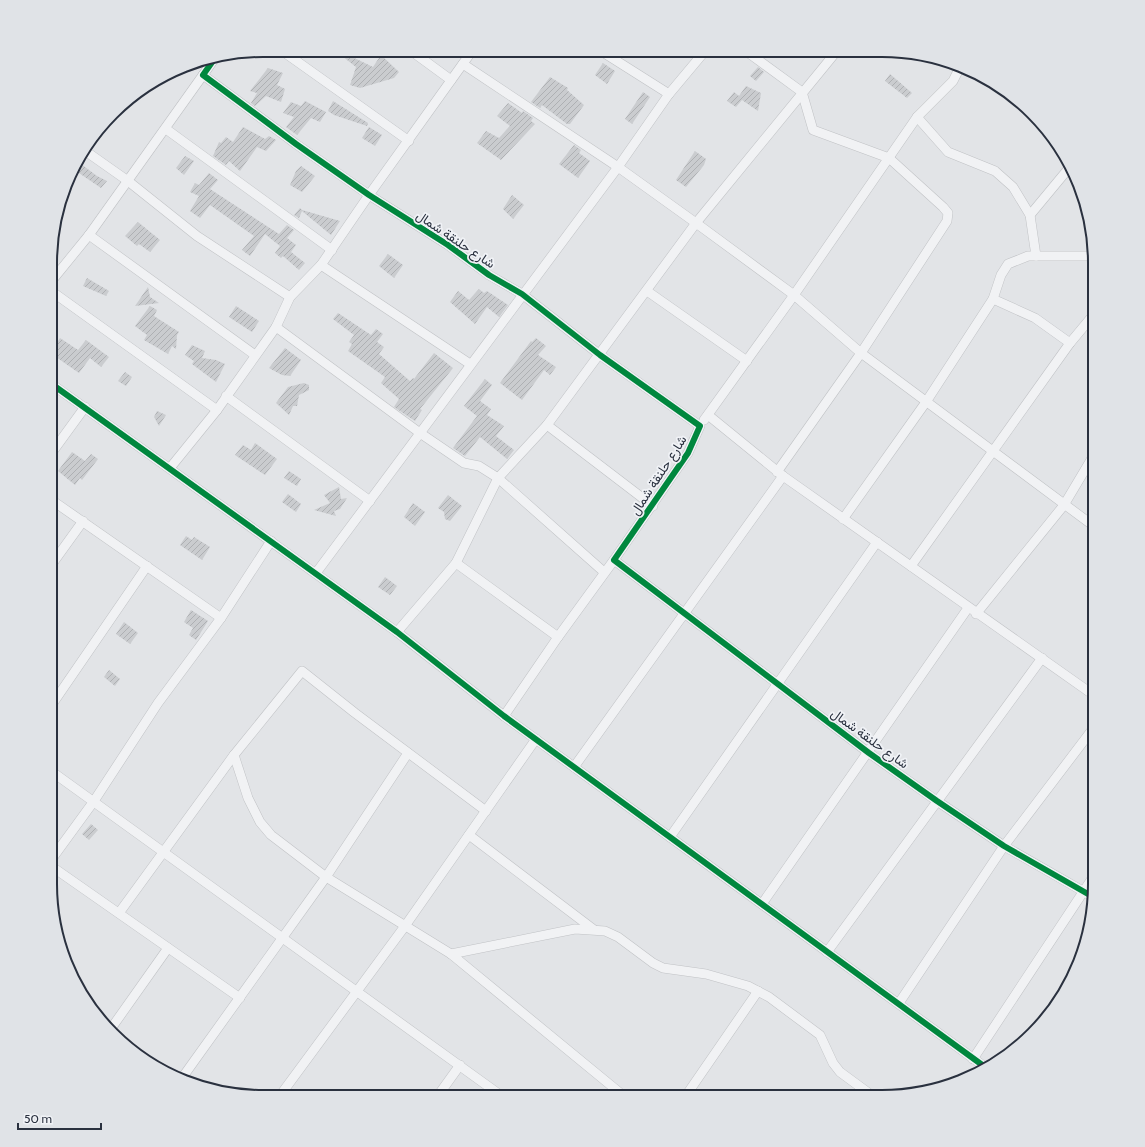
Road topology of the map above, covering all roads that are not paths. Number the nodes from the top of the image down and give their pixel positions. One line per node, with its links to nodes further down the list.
1 (291, 57): 17 (street)
2 (420, 57): 12 (street)
3 (468, 57): 9 (street)
4 (610, 57): 14 (street)
5 (699, 57): 14 (street)
6 (754, 57): 13 (street)
7 (832, 57): 13 (street)
8 (211, 64): 11 (street)
9 (463, 64): 12 (street); 20 (street)
10 (957, 72): 15 (street)
11 (203, 75): 16 (street); 23 (street, شارع حلنقة شمال)
12 (451, 80): 17 (street)
13 (802, 92): 19 (street); 25 (street)
14 (669, 94): 20 (street)
15 (917, 117): 19 (street); 24 (street)
16 (166, 129): 22 (street); 27 (street)
17 (409, 141): 23 (street)
18 (89, 154): 22 (street)
19 (889, 158): 35 (street); 41 (street)
20 (618, 167): 25 (street); 33 (street)
21 (1066, 171): 24 (street)
22 (128, 181): 26 (street); 36 (street)
23 (369, 195): 27 (street); 33 (street, شارع حلنقة شمال)
24 (1030, 215): 28 (street)
25 (696, 223): 32 (street); 35 (street)
26 (89, 235): 31 (street); 42 (street)
27 (332, 250): 30 (street)
28 (1036, 256): 29 (street); 37 (street)
29 (1088, 256)
30 (321, 265): 36 (street); 45 (street)
31 (57, 274)
32 (647, 290): 43 (street); 44 (street)
33 (522, 294): 43 (street, شارع حلنقة شمال); 45 (street)
34 (57, 295): 50 (street)
35 (794, 295): 41 (street); 44 (street)
36 (290, 297): 39 (street)
37 (993, 299): 40 (street); 48 (street)
38 (1088, 321): 40 (street)
39 (276, 326): 42 (street); 54 (street)
40 (1070, 343): 56 (street)
41 (861, 353): 48 (street); 59 (street)
42 (255, 355): 47 (street)
43 (600, 355): 52 (street); 53 (street, شارع حلنقة شمال)
44 (747, 360): 51 (street)
45 (470, 364): 54 (street)
46 (57, 388): 49 (street)
47 (226, 396): 50 (street); 61 (street)
48 (926, 402): 56 (street); 65 (street)
49 (86, 407): 55 (street); 58 (street)
50 (217, 410): 58 (street)
51 (708, 415): 53 (street); 59 (street)
52 (547, 425): 60 (street); 64 (street)
53 (700, 426): 64 (street, شارع حلنقة شمال)
54 (420, 433): 60 (street); 61 (street)
55 (57, 446)
56 (994, 452): 63 (street); 74 (street)
57 (1088, 465): 63 (street)
58 (170, 468): 68 (street)
59 (780, 474): 65 (street); 78 (street)
60 (498, 478): 72 (street); 75 (street)
61 (370, 501): 76 (street)
62 (57, 504): 66 (street)
63 (1064, 505): 67 (street); 79 (street)
64 (653, 506): 71 (street, شارع حلنقة شمال)
65 (843, 518): 69 (street)
66 (83, 521): 70 (street); 73 (street)
67 (1088, 522)
68 (272, 541): 76 (street); 80 (street)
69 (877, 542): 74 (street); 84 (street)
70 (57, 557)
71 (614, 560): 75 (street); 78 (street, شارع حلنقة شمال)
72 (456, 563): 81 (street); 82 (street)
73 (147, 566): 80 (street); 86 (street)
74 (911, 566): 77 (street)
75 (604, 572): 82 (street)
76 (316, 573): 81 (street)
77 (968, 608): 79 (street); 91 (street)
78 (685, 613): 84 (street, شارع حلنقة شمال); 93 (street)
79 (976, 614): 83 (street)
80 (222, 618): 96 (street)
81 (397, 632): 87 (street)
82 (558, 637): 87 (street)
83 (1042, 658): 85 (street); 95 (street)
84 (778, 683): 91 (street, شارع حلنقة شمال); 99 (street)
85 (1088, 691)
86 (57, 699)
87 (504, 716): 89 (street)
88 (1088, 735): 100 (street)
89 (536, 739): 93 (street); 97 (street)
90 (408, 753): 92 (street); 97 (street); 104 (street)
91 (869, 753): 95 (street, شارع حلنقة شمال); 108 (street)
92 (234, 755): 102 (street); 104 (street)
93 (574, 767): 99 (street)
94 (57, 775): 96 (street)
95 (937, 801): 100 (street, شارع حلنقة شمال); 114 (street)
96 (94, 802): 101 (street); 102 (street)
97 (486, 811): 98 (street)
98 (469, 835): 110 (street); 111 (street)
99 (670, 837): 108 (street)
100 (1004, 846): 106 (street, شارع حلنقة شمال); 119 (street)
101 (57, 850)
102 (165, 852): 109 (street); 112 (street)
103 (57, 870): 109 (street)
104 (326, 877): 110 (street); 112 (street)
105 (1088, 883): 106 (street)
106 (1082, 891): 107 (street, شارع حلنقة شمال); 121 (street)
107 (1088, 894)
108 (762, 904): 114 (street)
109 (118, 914): 113 (street)
110 (405, 926): 115 (street); 116 (street)
111 (593, 929): 115 (street); 117 (street)
112 (283, 937): 116 (street); 118 (street)
113 (168, 948): 118 (street); 120 (street)
114 (827, 952): 119 (street)
115 (451, 954): 128 (street)
116 (356, 989): 123 (street); 125 (street)
117 (758, 990): 129 (street); 130 (street)
118 (240, 998): 124 (street)
119 (899, 1003): 121 (street)
120 (113, 1026)
121 (973, 1058): 122 (street)
122 (981, 1064)
123 (460, 1065): 126 (street); 127 (street)
124 (185, 1074)
125 (284, 1090)
126 (442, 1090)
127 (494, 1090)
128 (616, 1090)
129 (690, 1090)
130 (864, 1090)

